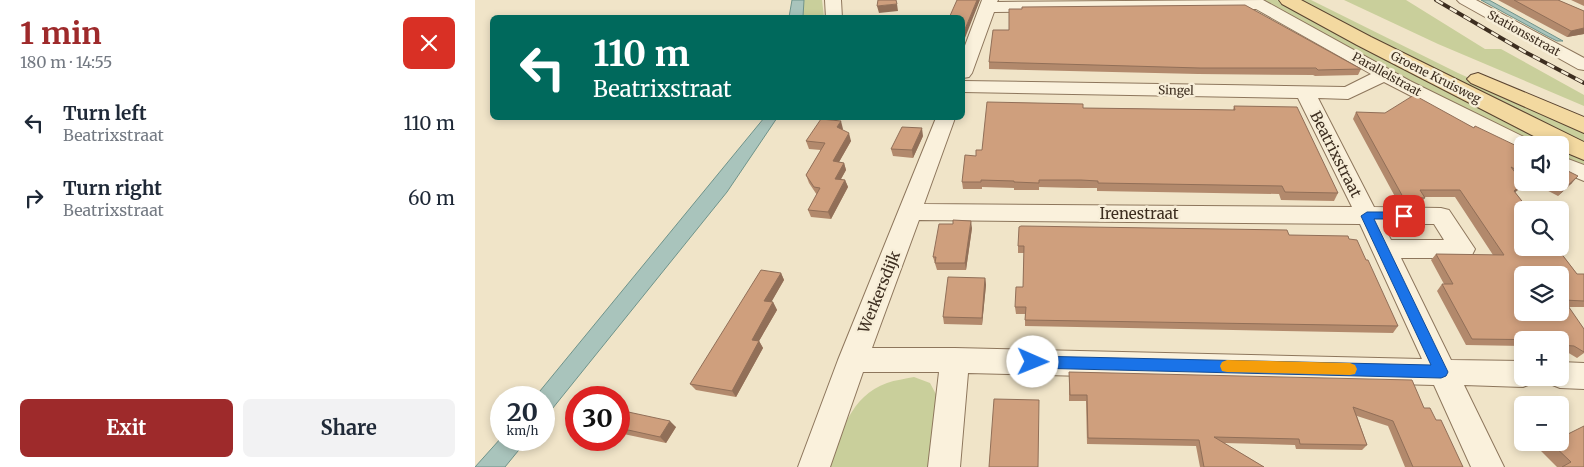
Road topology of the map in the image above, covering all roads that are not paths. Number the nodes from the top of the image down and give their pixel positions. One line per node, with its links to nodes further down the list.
1 (833, 0): 7 (street)
2 (1288, 0): 18 (main road, Groene Kruisweg)
3 (1318, 0): 16 (main road, Groene Kruisweg)
4 (1465, 0): 9 (street, Stationsstraat)
5 (1255, 2): 6 (street); 12 (street, Parallelstraat)
6 (989, 3): 11 (street)
7 (835, 15)
8 (1584, 49): 9 (street)
9 (1564, 55): 10 (street, Stationsstraat)
10 (1584, 65)
11 (965, 68)
12 (1385, 74): 14 (street, Singel); 17 (street, Parallelstraat)
13 (965, 86): 14 (street, Singel)
14 (1305, 92): 22 (street, Beatrixstraat)
15 (944, 120): 21 (street, Werkersdijk)
16 (1584, 126)
17 (1514, 140)
18 (1584, 152)
19 (1569, 167): 20 (street)
20 (1584, 174)
21 (911, 212): 22 (street, Irenestraat); 24 (street, Werkersdijk)
22 (1367, 216): 23 (street, Beatrixstraat); 23 (street, Beatrixstraat)
23 (1384, 249): 26 (street, Beatrixstraat)
24 (852, 360): 25 (street); 30 (street, Werkersdijk)
25 (955, 360): 26 (street); 31 (street)
26 (1441, 372): 27 (street); 32 (street, Beatrixstraat)
27 (1514, 374)
28 (1569, 375): 29 (street)
29 (1584, 376)
30 (813, 467)
31 (945, 467)
32 (1488, 467)

